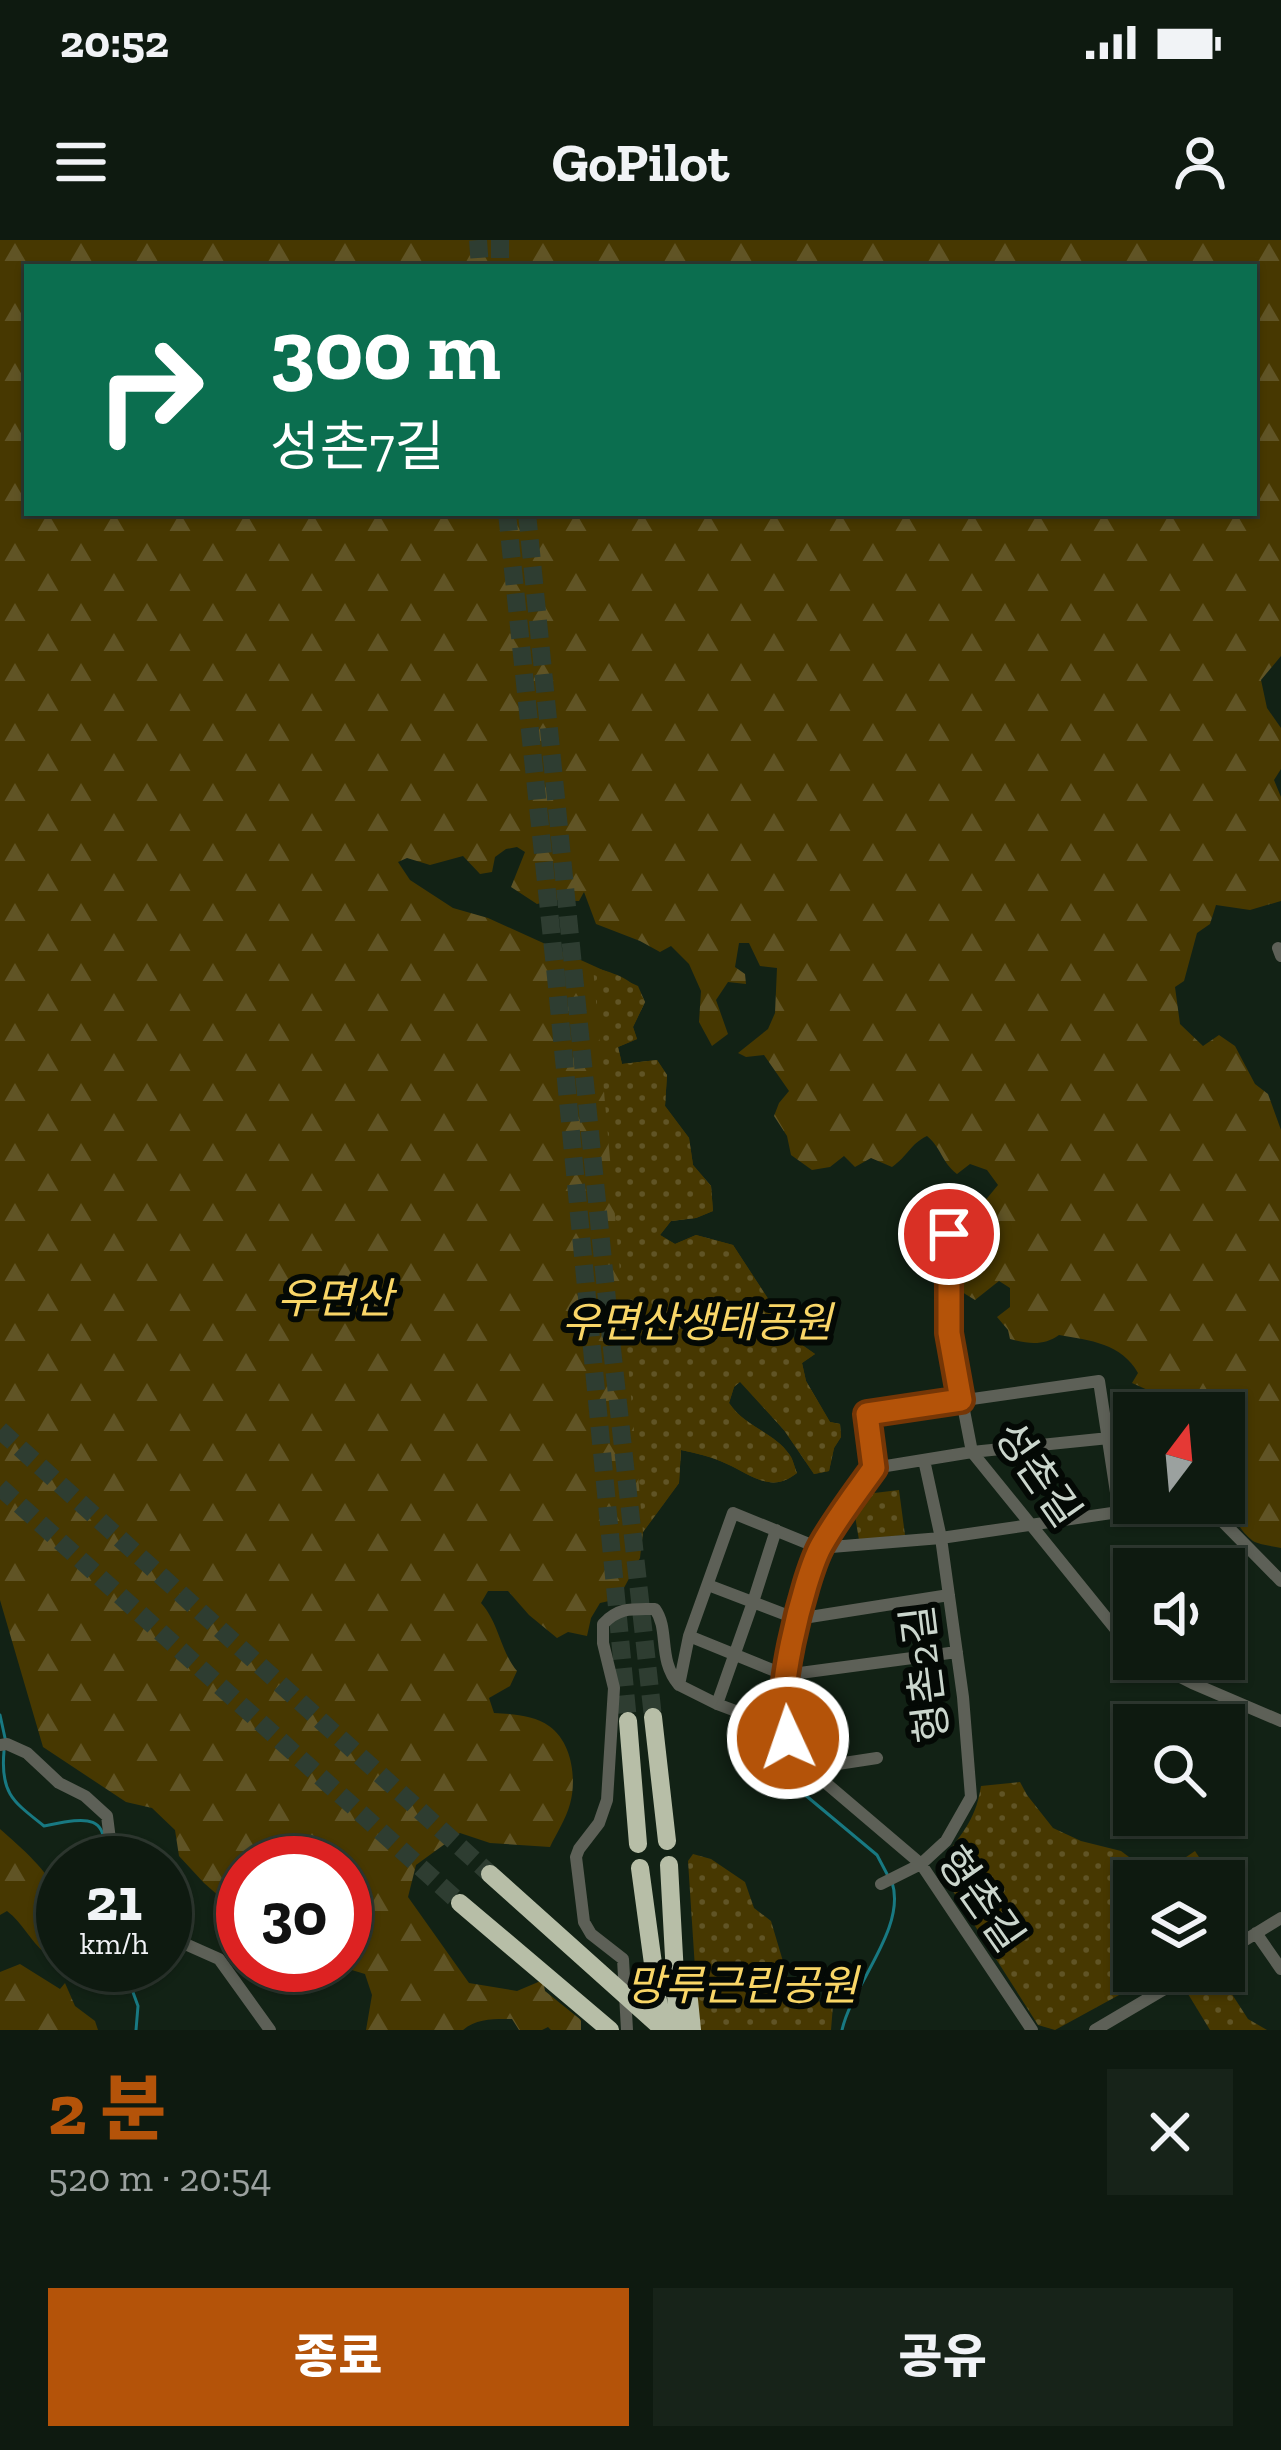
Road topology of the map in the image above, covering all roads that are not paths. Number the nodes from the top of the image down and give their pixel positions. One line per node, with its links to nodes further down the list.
1 (949, 1234): 2 (street, 성촌길)
2 (961, 1400): 3 (street); 5 (street, 성촌길); 7 (street)
3 (1108, 1438): 4 (street); 5 (street); 8 (street)
4 (1113, 1439)
5 (972, 1452): 6 (street); 11 (street, 성촌길)
6 (924, 1460): 7 (street); 13 (street, 형촌2길)
7 (874, 1468): 14 (street)
8 (1113, 1472)
9 (1113, 1513): 11 (street)
10 (1225, 1524): 15 (street)
11 (1030, 1526): 13 (street); 20 (street, 성촌길)
12 (776, 1531): 14 (street); 16 (street); 18 (street)
13 (940, 1538): 14 (street); 17 (street, 형촌2길)
14 (819, 1549): 19 (street)
15 (1281, 1581)
16 (708, 1585): 18 (street); 21 (street)
17 (949, 1595): 19 (street); 22 (street, 형촌2길)
18 (753, 1602): 19 (street); 23 (street)
19 (797, 1619): 24 (street)
20 (1113, 1627)
21 (689, 1636): 23 (street); 26 (street)
22 (957, 1652): 24 (street); 38 (street, 형촌2길)
23 (735, 1655): 24 (street); 27 (street)
24 (785, 1676): 31 (street)
25 (1186, 1680): 30 (street)
26 (679, 1685): 27 (street); 54 (street)
27 (717, 1704): 31 (street)
28 (653, 1717): 36 (highway)
29 (628, 1721): 37 (highway)
30 (1281, 1721)
31 (781, 1728): 34 (street, 형촌길)
32 (0, 1745): 35 (street)
33 (877, 1758): 34 (street)
34 (820, 1777): 38 (street, 형촌길)
35 (110, 1836)
36 (667, 1841)
37 (638, 1844)
38 (921, 1864): 42 (street); 59 (street, 형촌길)
39 (669, 1865): 48 (highway)
40 (640, 1868): 49 (highway)
41 (490, 1874): 56 (highway)
42 (881, 1884)
43 (460, 1903): 53 (highway)
44 (1281, 1918): 45 (street)
45 (1256, 1933): 46 (street); 50 (street)
46 (1245, 1940)
47 (192, 1947): 52 (street)
48 (675, 1949): 57 (highway); 58 (highway)
49 (652, 1950): 55 (highway); 56 (highway)
50 (1281, 1969)
51 (1159, 1992): 60 (street)
52 (270, 2030)
53 (610, 2030)
54 (627, 2030)
55 (648, 2030)
56 (663, 2030)
57 (678, 2030)
58 (692, 2030)
59 (1032, 2030)
60 (1095, 2030)

